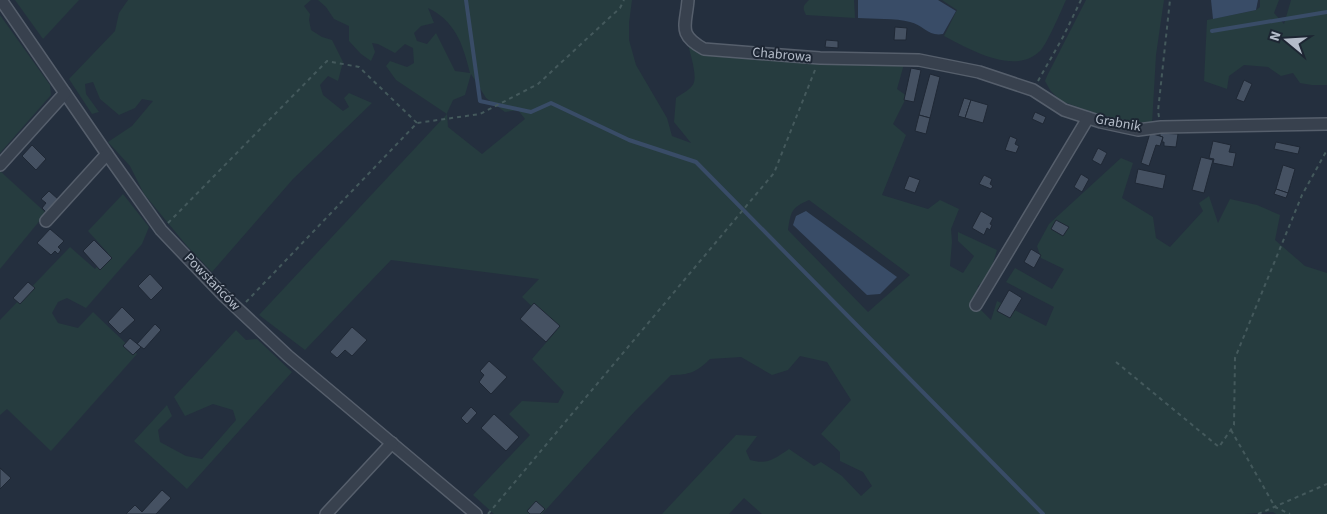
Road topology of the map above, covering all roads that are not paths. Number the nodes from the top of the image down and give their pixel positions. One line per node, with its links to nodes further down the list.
1 (688, 0): 3 (street, Chabrowa)
2 (2, 7): 4 (street, Powstańców)
3 (919, 60): 5 (street, Grabnik)
4 (66, 93): 7 (street, Powstańców); 8 (street)
5 (1088, 118): 6 (street, Grabnik); 10 (street)
6 (1327, 124)
7 (107, 154): 9 (street); 11 (street, Powstańców)
8 (0, 165)
9 (46, 221)
10 (976, 305)
11 (392, 443): 12 (street); 13 (street, Powstańców)
12 (326, 514)
13 (476, 514)

